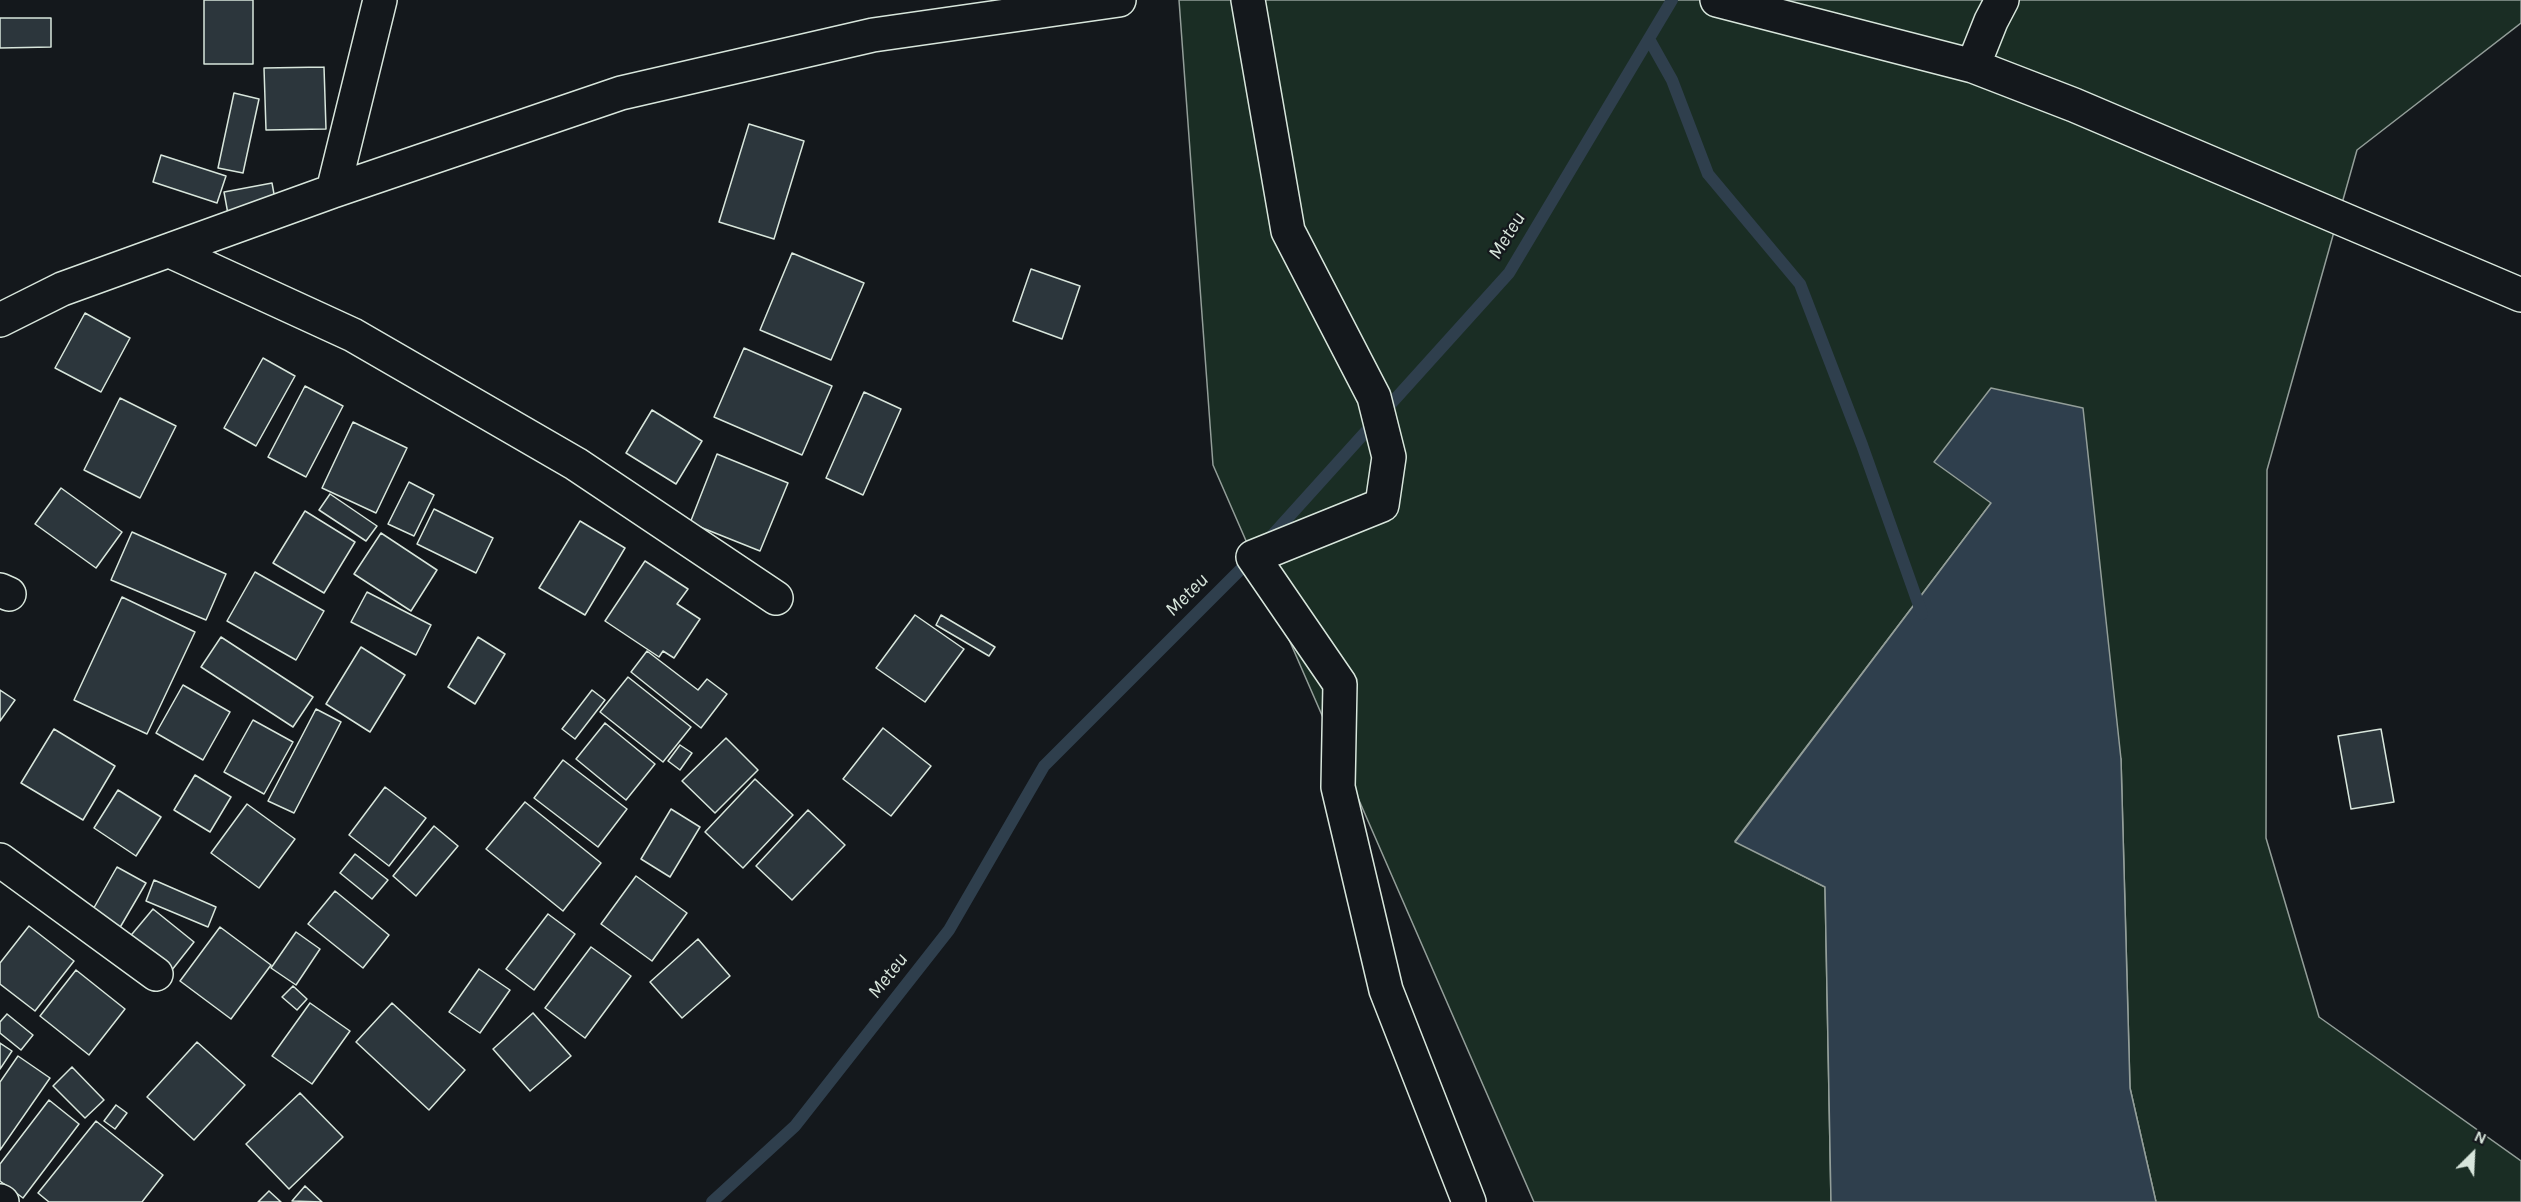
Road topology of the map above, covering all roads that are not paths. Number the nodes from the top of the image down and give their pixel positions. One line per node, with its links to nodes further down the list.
1 (380, 0): 7 (street)
2 (1119, 0): 7 (street)
3 (1248, 0): 14 (street)
4 (1717, 0): 6 (street)
5 (2002, 0): 6 (street)
6 (1973, 66): 9 (street)
7 (333, 191): 8 (street)
8 (170, 251): 10 (street); 11 (street)
9 (2521, 295)
10 (0, 320)
11 (776, 598)
12 (0, 860): 13 (street)
13 (156, 974)
14 (1469, 1202)

